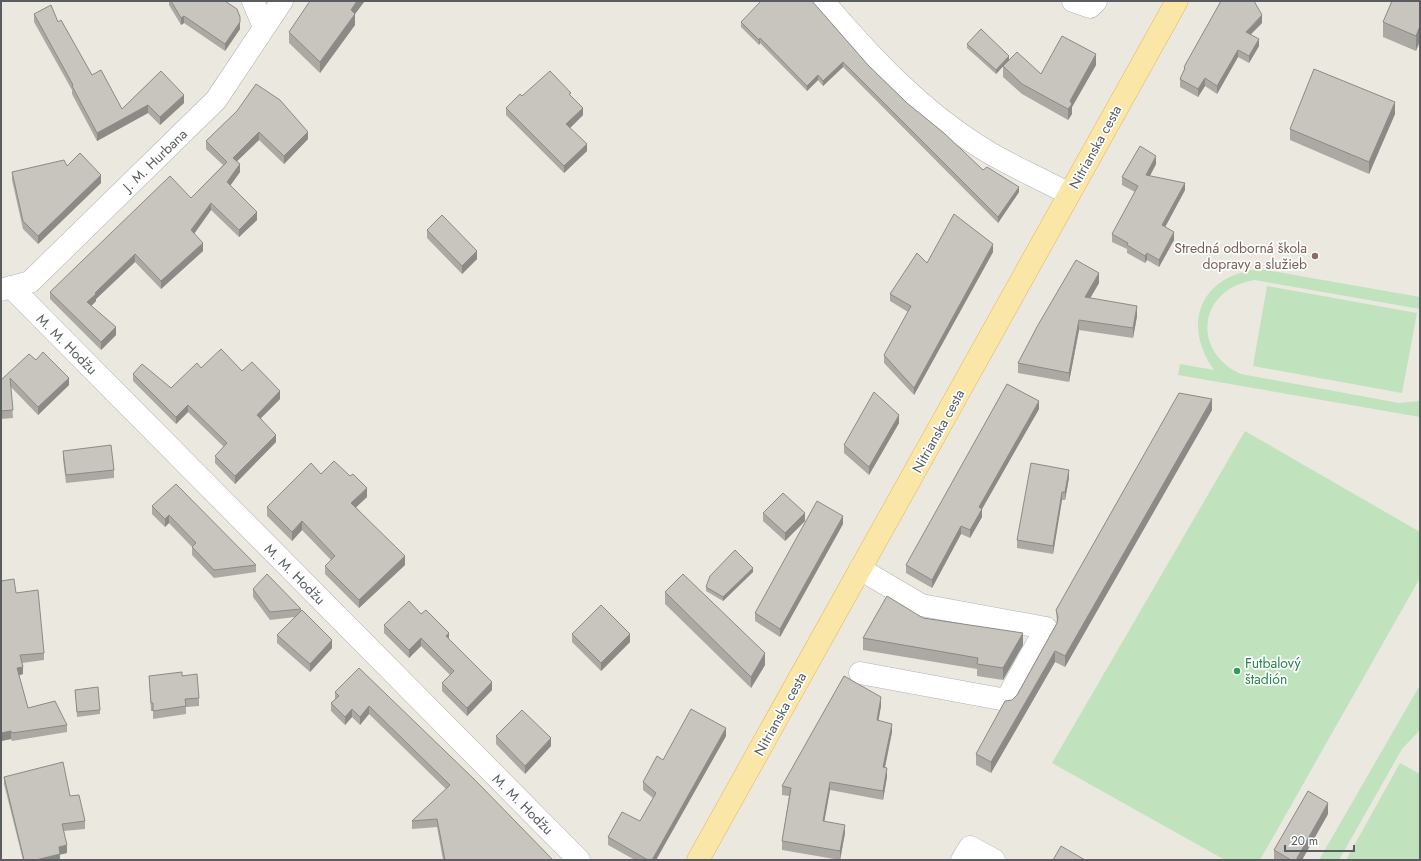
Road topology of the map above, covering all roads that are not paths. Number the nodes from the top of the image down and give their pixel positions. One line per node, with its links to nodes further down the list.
1 (253, 1): 7 (street)
2 (282, 1): 7 (street, J. M. Hurbana)
3 (823, 1): 8 (street)
4 (1073, 1): 5 (street)
5 (1096, 1)
6 (1177, 1): 8 (main road, Nitrianska cesta)
7 (264, 27): 9 (street, J. M. Hurbana)
8 (1069, 194): 10 (main road, Nitrianska cesta)
9 (6, 289): 12 (street, M. M. Hodžu)
10 (860, 569): 11 (street); 13 (main road, Nitrianska cesta)
11 (860, 673)
12 (579, 860)
13 (698, 860)
14 (962, 860): 15 (street)
15 (994, 860)

